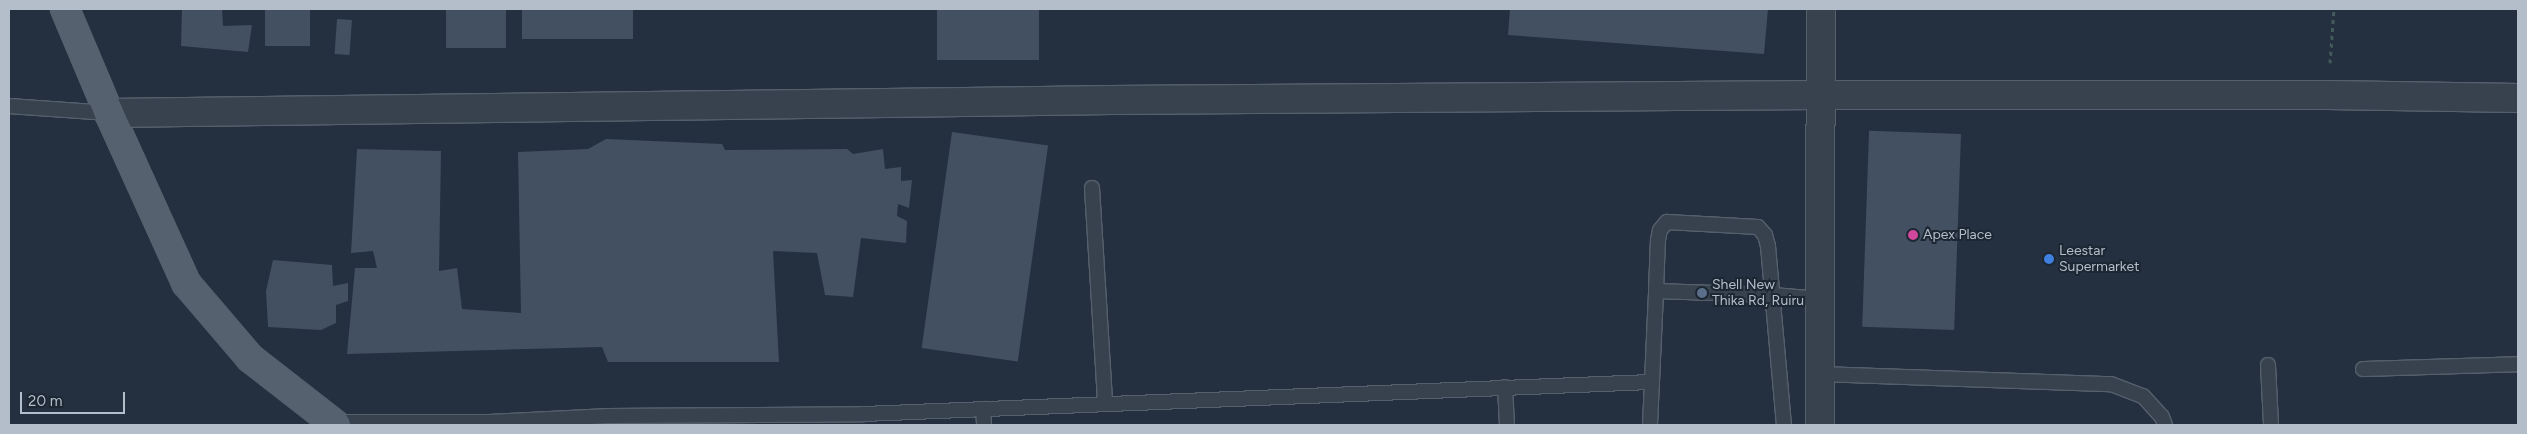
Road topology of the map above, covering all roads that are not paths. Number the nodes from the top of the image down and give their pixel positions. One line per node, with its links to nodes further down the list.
1 (65, 9): 6 (main road)
2 (1821, 9): 3 (street)
3 (1820, 95): 4 (street); 6 (street); 10 (street)
4 (2518, 98)
5 (9, 106): 6 (lane)
6 (109, 113): 20 (main road)
7 (1092, 188): 17 (lane)
8 (1656, 291): 9 (lane); 9 (lane); 15 (lane)
9 (1773, 295): 10 (lane); 25 (lane)
10 (1820, 299): 14 (street)
11 (2518, 364): 13 (lane)
12 (2268, 366): 28 (lane)
13 (2363, 369)
14 (1820, 374): 26 (street); 27 (lane)
15 (1652, 382): 16 (lane); 24 (lane)
16 (1504, 387): 17 (lane); 23 (lane)
17 (1105, 403): 18 (lane)
18 (983, 409): 19 (lane); 22 (lane)
19 (777, 420): 21 (lane)
20 (333, 424): 21 (lane)
21 (489, 424)
22 (984, 425)
23 (1507, 425)
24 (1650, 425)
25 (1784, 425)
26 (1820, 425)
27 (2165, 425)
28 (2272, 425)

